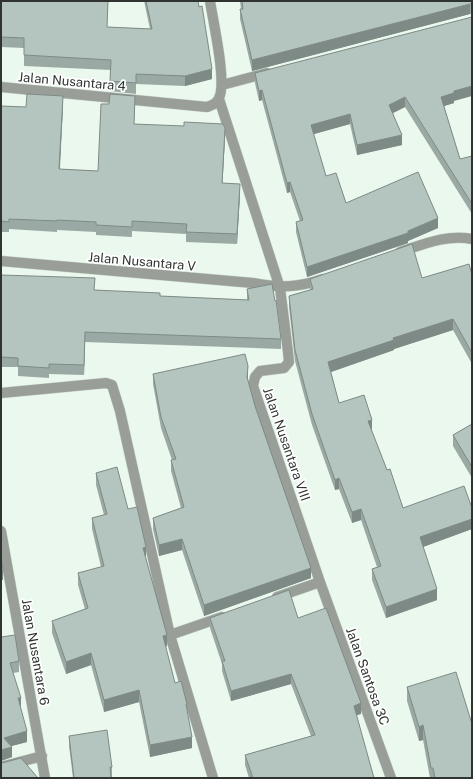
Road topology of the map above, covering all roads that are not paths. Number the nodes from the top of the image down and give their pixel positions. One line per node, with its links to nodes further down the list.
1 (210, 1): 3 (street)
2 (274, 72): 3 (street)
3 (222, 85): 5 (street)
4 (1, 87): 5 (street, Jalan Nusantara 4)
5 (219, 99): 10 (street)
6 (472, 239): 7 (street)
7 (389, 256)
8 (1, 261): 10 (street, Jalan Nusantara V)
9 (331, 276): 10 (street, Jalan Nusantara V)
10 (280, 288): 13 (street, Jalan Nusantara VIII)
11 (1, 393): 16 (street)
12 (1, 531): 17 (street, Jalan Nusantara 6)
13 (320, 582): 14 (street); 21 (street, Jalan Santosa 3C)
14 (268, 601)
15 (230, 614): 16 (street)
16 (170, 635): 20 (street)
17 (42, 756): 18 (street); 19 (street, Jalan Nusantara 6)
18 (1, 767)
19 (45, 778)
20 (213, 778)
21 (391, 778)

